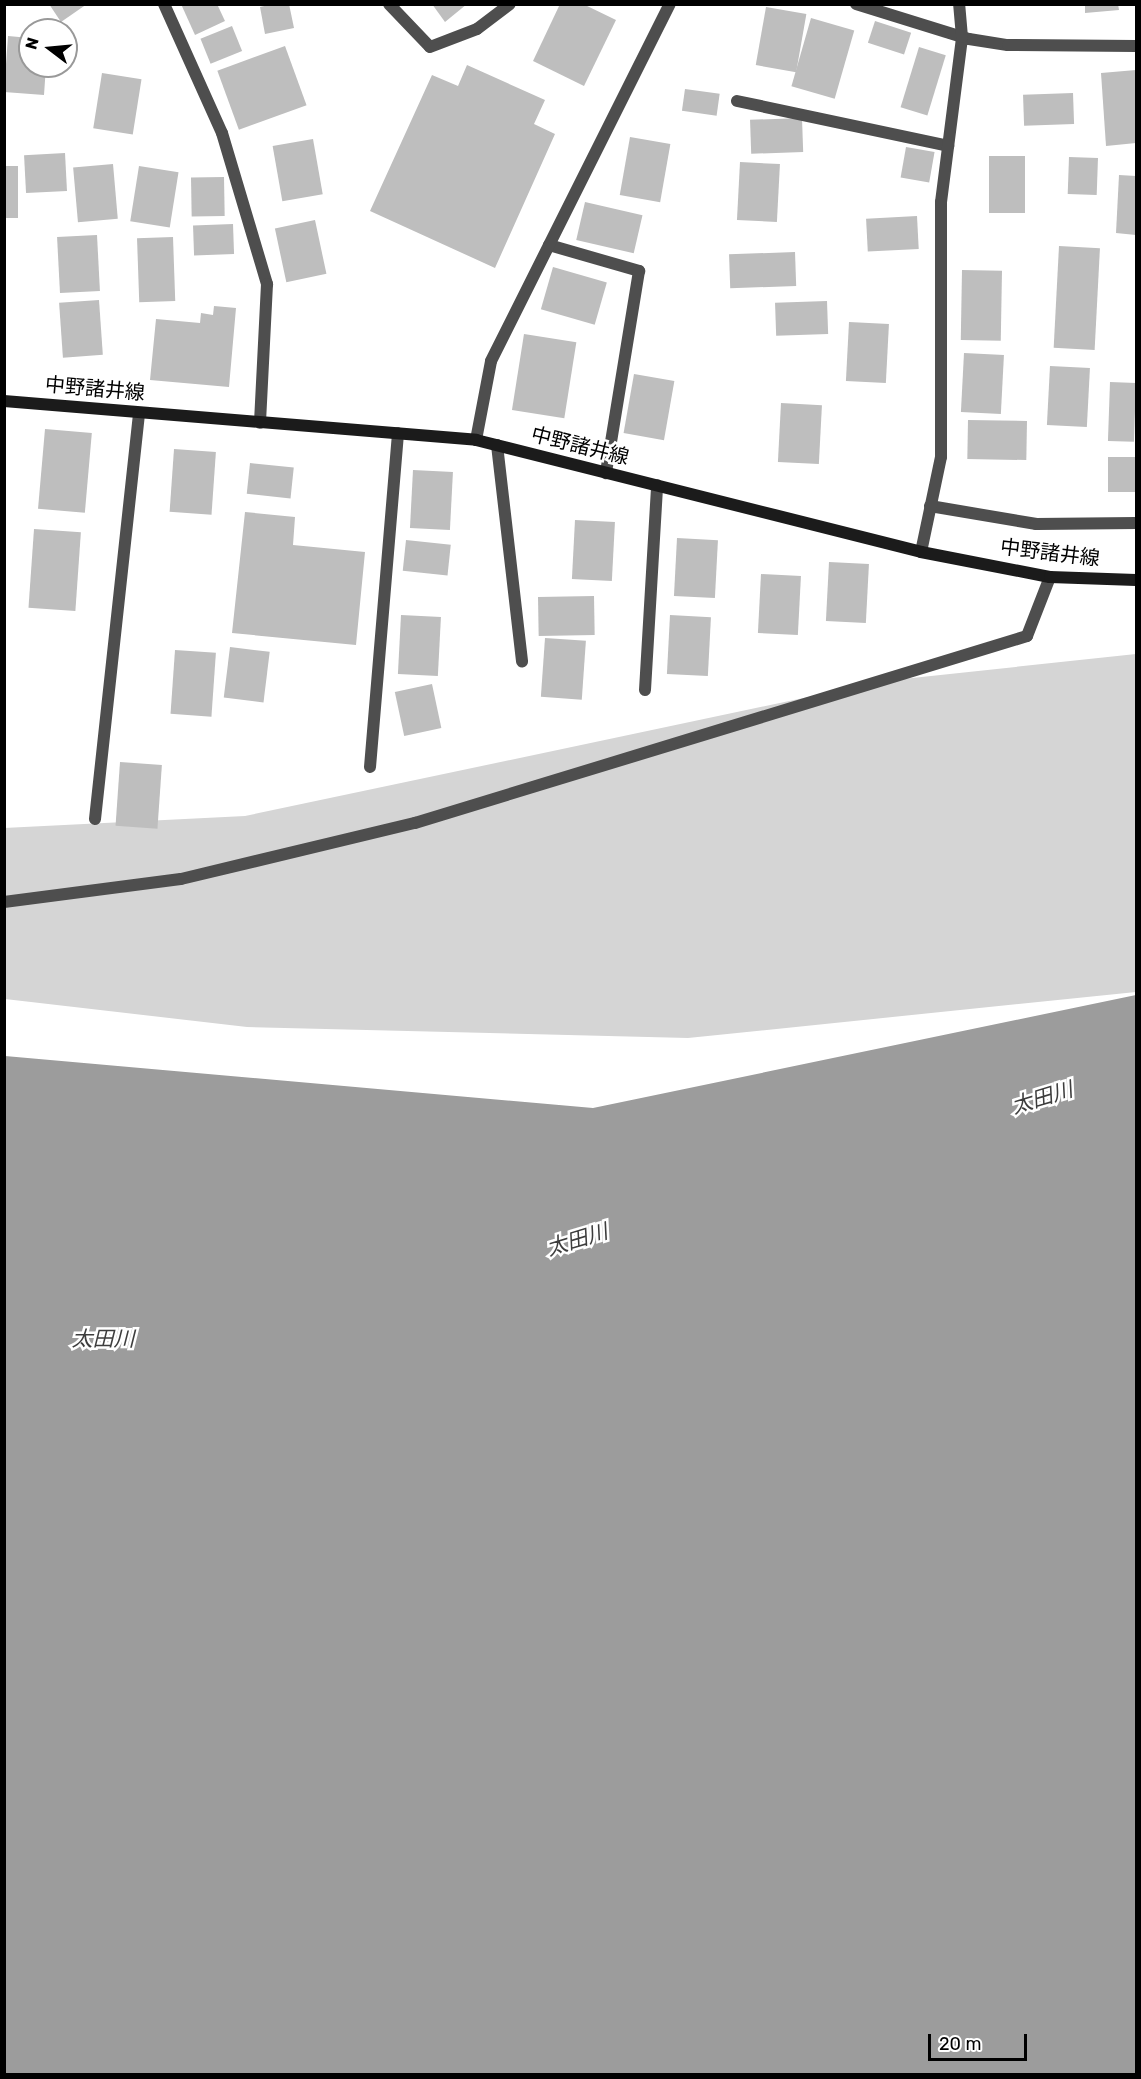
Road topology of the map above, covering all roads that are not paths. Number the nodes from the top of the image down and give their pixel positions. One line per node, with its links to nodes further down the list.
1 (164, 4): 14 (street)
2 (389, 4): 3 (street)
3 (510, 4)
4 (670, 4): 11 (street)
5 (856, 4): 7 (street)
6 (959, 4): 7 (street)
7 (962, 37): 8 (street); 10 (street)
8 (1137, 46)
9 (737, 101): 10 (street)
10 (948, 146): 20 (street)
11 (549, 245): 16 (street); 18 (street)
12 (4, 401): 13 (main road, 中野諸井線)
13 (138, 413): 14 (main road, 中野諸井線); 28 (street)
14 (260, 423): 15 (main road, 中野諸井線)
15 (398, 434): 16 (main road, 中野諸井線); 27 (street)
16 (476, 440): 17 (main road, 中野諸井線)
17 (497, 445): 18 (main road, 中野諸井線); 25 (street)
18 (606, 473): 19 (main road, 中野諸井線)
19 (657, 486): 22 (main road, 中野諸井線); 26 (street)
20 (930, 506): 21 (street); 22 (street)
21 (1137, 523)
22 (921, 552): 23 (main road, 中野諸井線)
23 (1050, 577): 24 (main road, 中野諸井線); 29 (street)
24 (1137, 580)
25 (522, 662)
26 (645, 690)
27 (370, 767)
28 (95, 819)
29 (4, 902)

